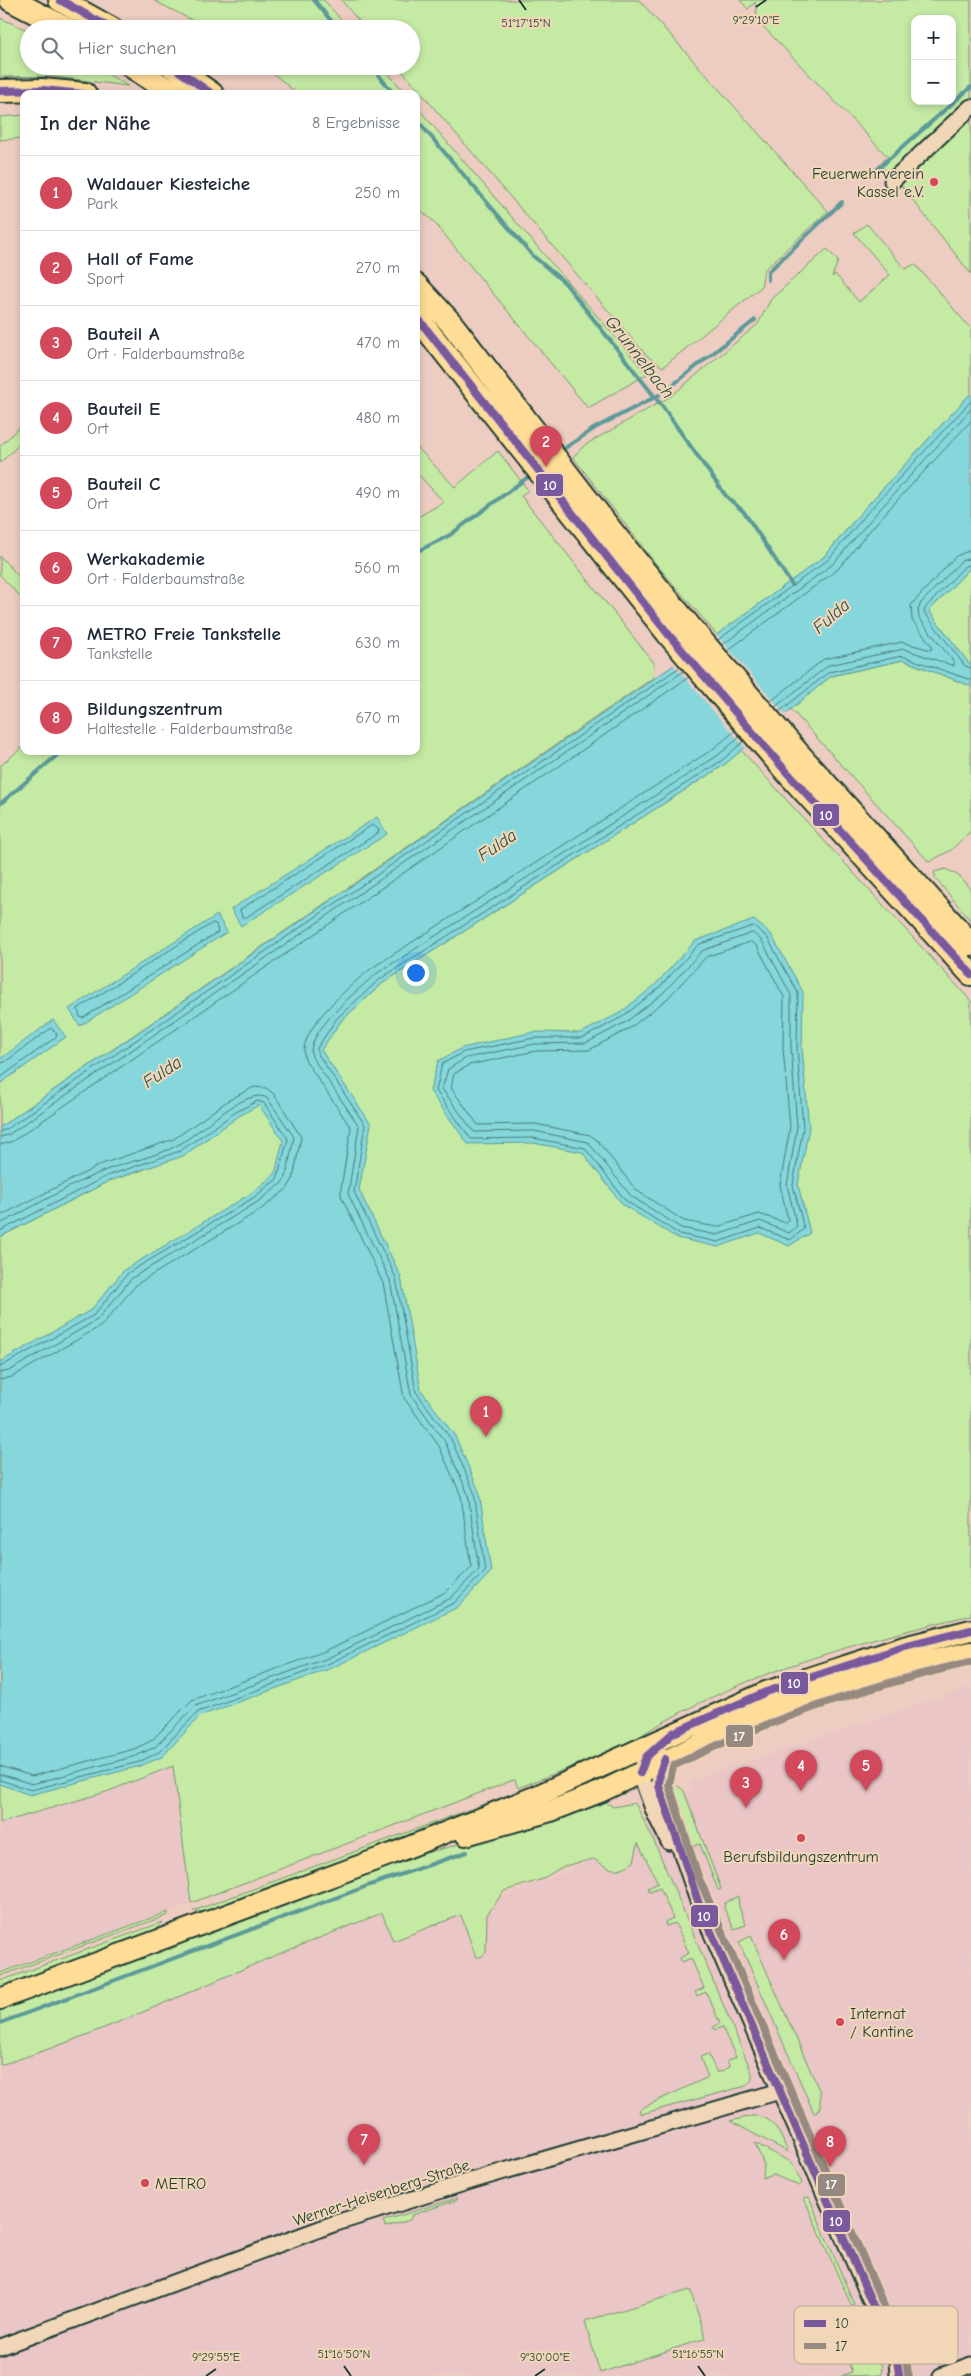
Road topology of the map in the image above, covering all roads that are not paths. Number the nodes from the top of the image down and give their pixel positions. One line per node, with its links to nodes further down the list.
1 (11, 0): 3 (highway)
2 (60, 0): 4 (highway)
3 (50, 20)
4 (96, 20)
5 (145, 75): 7 (highway)
6 (185, 75): 8 (highway)
7 (168, 90)
8 (206, 90)
9 (0, 91): 10 (highway)
10 (20, 91)
11 (971, 107): 12 (street)
12 (892, 181)
13 (420, 289): 15 (highway)
14 (420, 320): 15 (highway)
15 (504, 408): 16 (highway)
16 (927, 911): 17 (highway); 18 (highway)
17 (971, 944)
18 (971, 974)
19 (971, 1630): 21 (main road)
20 (971, 1652): 22 (main road)
21 (674, 1733): 23 (street); 24 (main road)
22 (665, 1759): 23 (main road); 25 (street)
23 (640, 1773): 24 (main road); 25 (street)
24 (394, 1853): 26 (main road)
25 (689, 1880): 27 (street)
26 (0, 1999)
27 (780, 2091): 28 (street); 29 (street, Werner-Heisenberg-Straße)
28 (873, 2306)
29 (0, 2346)
30 (971, 2364): 31 (street)
31 (941, 2376)

